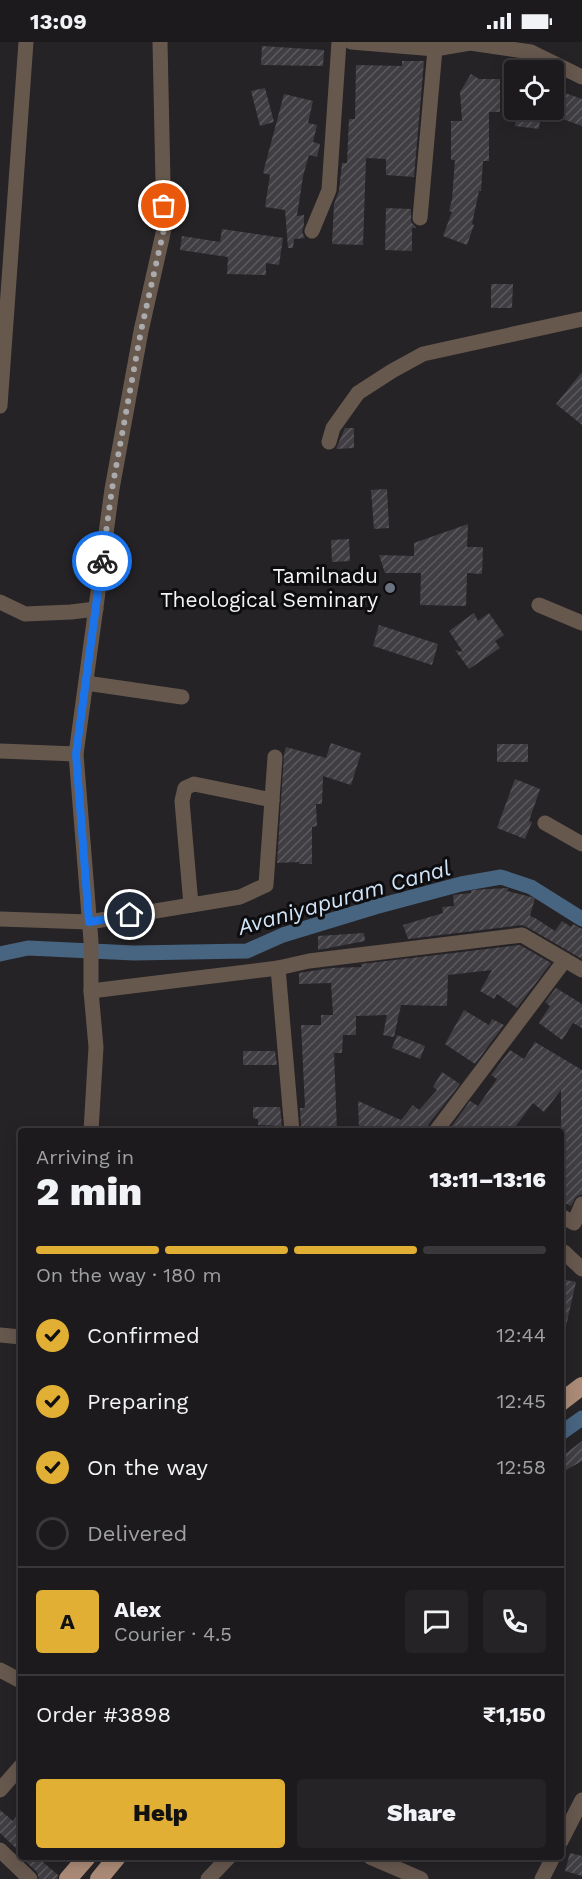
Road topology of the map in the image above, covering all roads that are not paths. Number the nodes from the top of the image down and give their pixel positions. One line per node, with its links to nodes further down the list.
1 (26, 42): 11 (street)
2 (160, 42): 15 (street)
3 (339, 42): 9 (street)
4 (351, 42): 6 (street)
5 (533, 47): 6 (street); 7 (street)
6 (435, 49): 8 (street)
7 (582, 77)
8 (420, 218)
9 (312, 231)
10 (582, 319): 12 (street)
11 (0, 406)
12 (329, 442)
13 (0, 602): 15 (street)
14 (539, 605): 16 (street)
15 (96, 609): 17 (street)
16 (582, 623)
17 (86, 683): 18 (street); 20 (street)
18 (182, 697)
19 (0, 751): 20 (street)
20 (76, 754): 27 (street)
21 (275, 757): 22 (street)
22 (272, 800): 25 (street); 25 (street)
23 (545, 823): 24 (street)
24 (582, 844)
25 (191, 905): 27 (street)
26 (0, 919): 27 (street)
27 (89, 922): 31 (street)
28 (566, 960): 29 (street); 30 (street); 34 (street)
29 (278, 968): 31 (street); 33 (street)
30 (582, 970)
31 (91, 991): 32 (street)
32 (91, 1128)
33 (292, 1128)
34 (438, 1128)
35 (582, 1204): 36 (street)
36 (564, 1218)
37 (564, 1252): 38 (street)
38 (582, 1269)
39 (0, 1335): 40 (street)
40 (18, 1337)
41 (582, 1386): 42 (main road)
42 (564, 1400)
43 (0, 1670): 44 (street)
44 (18, 1679)
45 (18, 1769): 46 (street)
46 (0, 1790)
47 (582, 1800): 48 (street)
48 (564, 1835)
49 (0, 1850): 55 (street)
50 (84, 1860): 56 (main road)
51 (115, 1860): 57 (main road)
52 (226, 1860): 58 (street)
53 (377, 1860): 59 (street)
54 (552, 1860): 60 (street)
55 (30, 1879)
56 (68, 1879)
57 (99, 1879)
58 (208, 1879)
59 (421, 1879)
60 (542, 1879)

